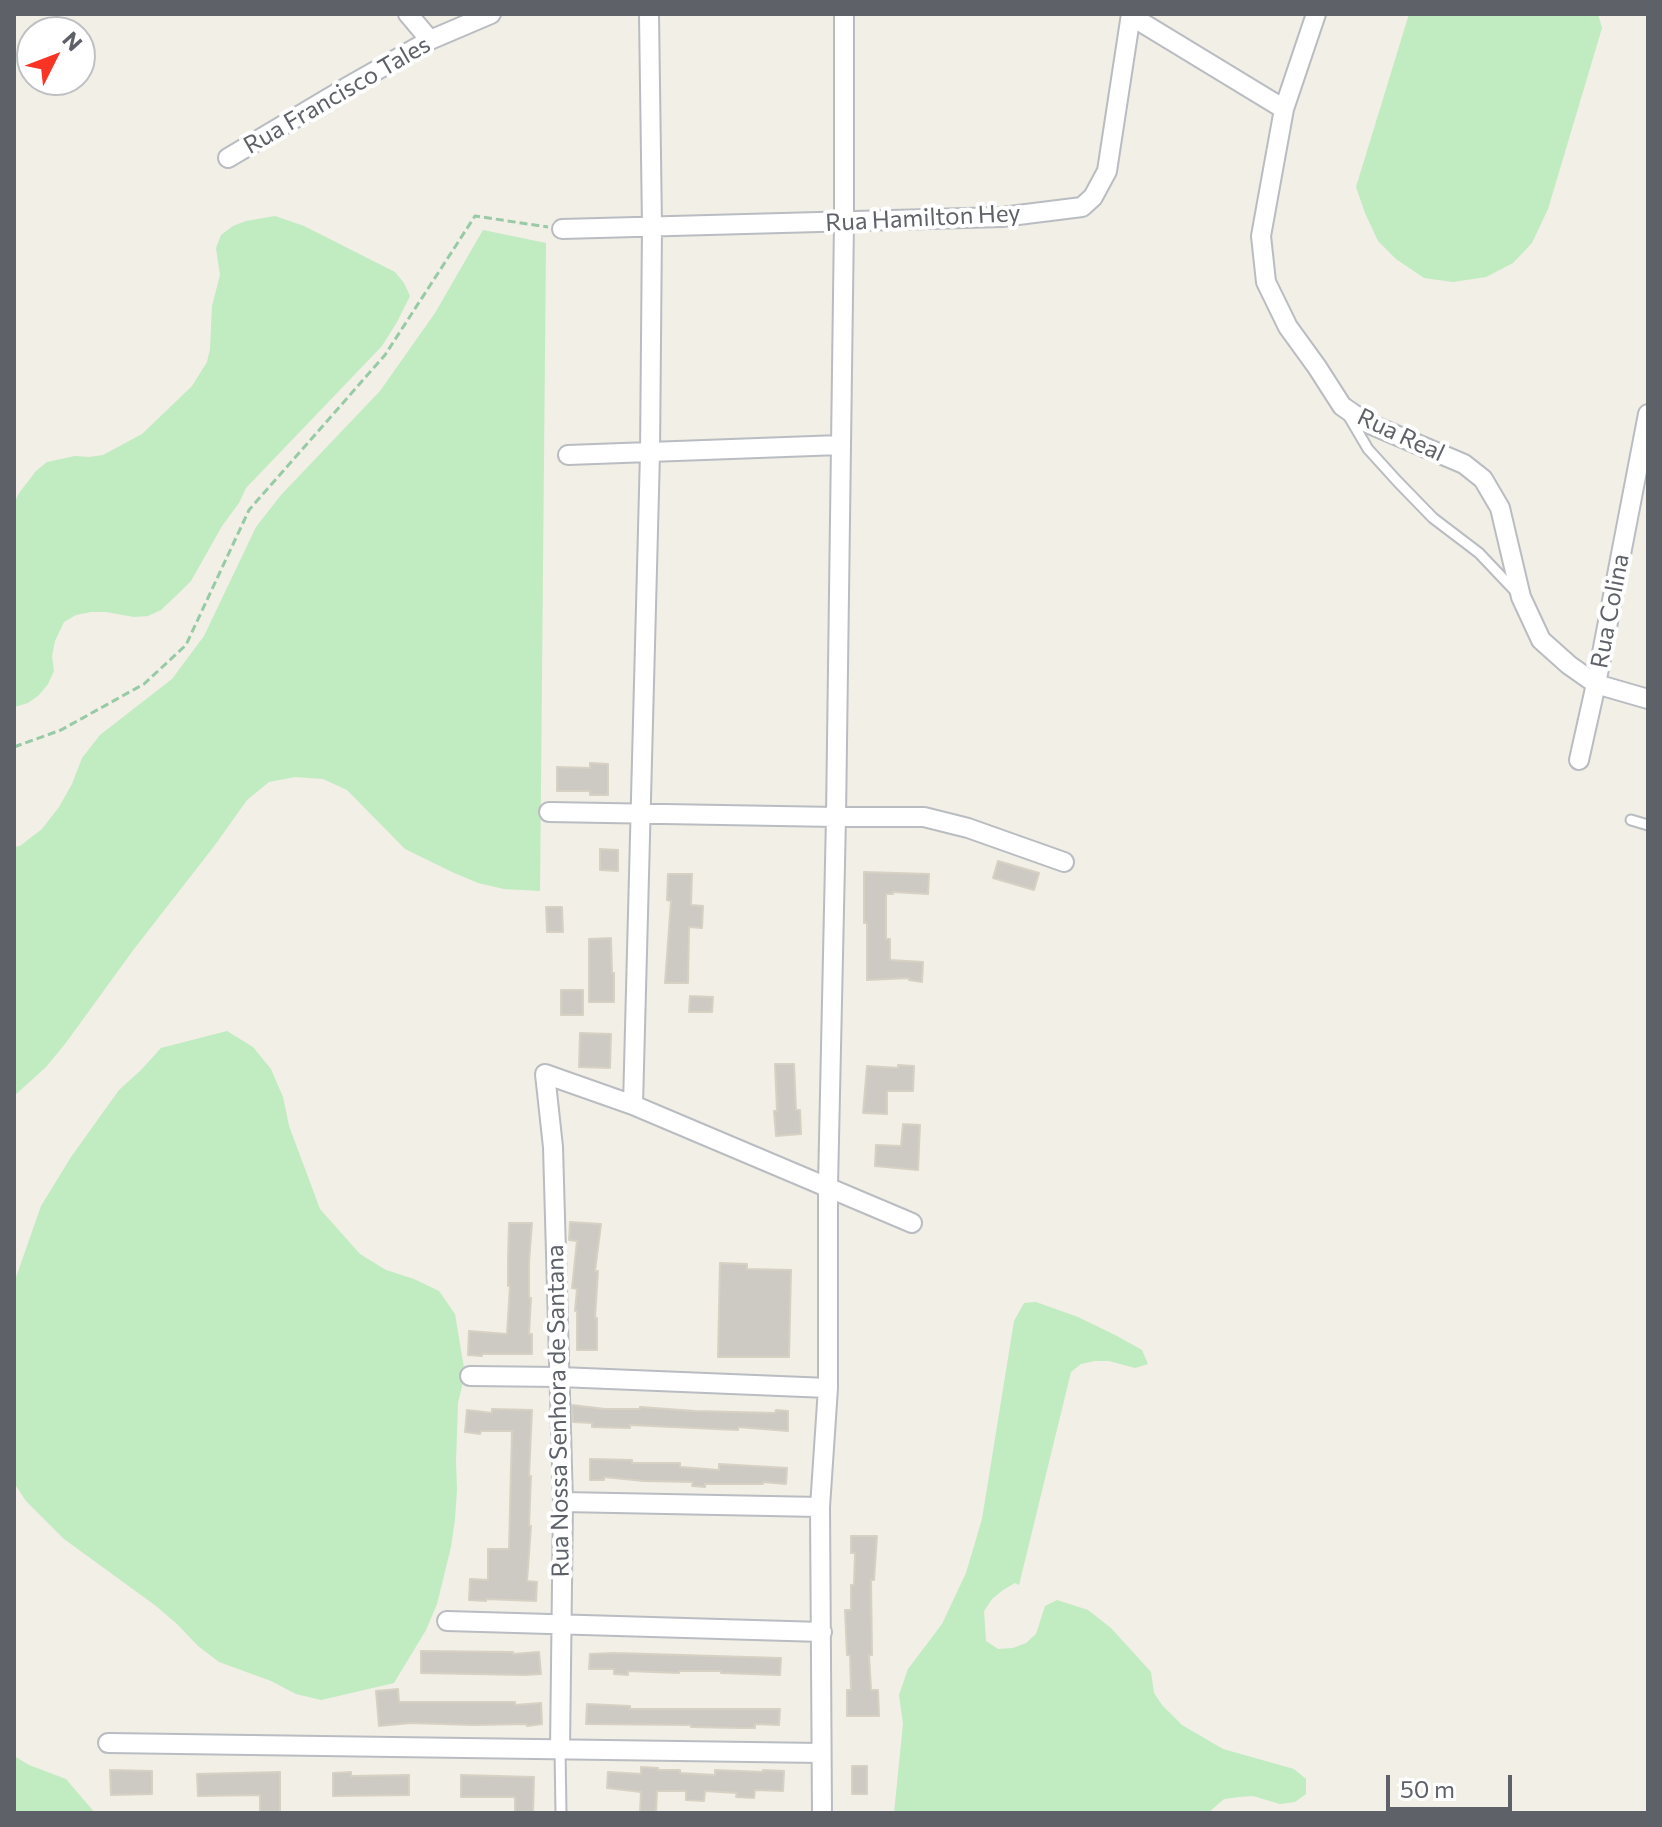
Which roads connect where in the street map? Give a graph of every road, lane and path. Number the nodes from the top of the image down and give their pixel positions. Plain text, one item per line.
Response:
1 (408, 14) edge
2 (491, 14) edge
3 (649, 14) edge
4 (844, 14) edge
5 (1316, 14) edge
6 (1131, 15) edge
7 (430, 40) junction
8 (1284, 109) junction
9 (228, 158) dead end
10 (844, 222) junction
11 (652, 227) junction
12 (562, 229) joint
13 (1342, 406) junction
14 (1648, 414) edge
15 (840, 445) junction
16 (650, 453) junction
17 (568, 455) dead end
18 (1521, 597) junction
19 (1596, 684) junction
20 (1648, 699) edge
21 (14, 747) edge
22 (1579, 760) dead end
23 (549, 812) dead end
24 (640, 813) junction
25 (836, 817) junction
26 (1631, 820) dead end
27 (1648, 825) edge
28 (1064, 862) dead end
29 (633, 1105) junction
30 (828, 1186) junction
31 (912, 1223) dead end
32 (470, 1376) dead end
33 (560, 1377) junction
34 (828, 1388) junction
35 (563, 1502) junction
36 (820, 1507) junction
37 (447, 1621) dead end
38 (560, 1624) junction
39 (822, 1632) junction
40 (108, 1743) dead end
41 (560, 1749) junction
42 (821, 1753) junction
43 (561, 1813) edge
44 (822, 1813) edge

1 - 7 street
2 - 7 street, Rua Francisco Tales
3 - 11 street
4 - 10 street
5 - 8 street, Rua Real
6 - 8 street
6 - 10 street, Rua Hamilton Hey
7 - 9 street, Rua Francisco Tales
8 - 13 street, Rua Real
10 - 11 street, Rua Hamilton Hey
10 - 15 street
11 - 12 street, Rua Hamilton Hey
11 - 16 street
12 - 21 path
13 - 18 lane
13 - 18 street, Rua Real
14 - 19 street, Rua Colina
15 - 16 street
15 - 25 street
16 - 17 street
16 - 24 street
18 - 19 street, Rua Real
19 - 20 street, Rua Real
19 - 22 street, Rua Colina
23 - 24 street
24 - 25 street
24 - 29 street
25 - 28 street
25 - 30 street
26 - 27 lane
29 - 30 street
29 - 33 street, Rua Nossa Senhora de Santana
30 - 31 street
30 - 34 street
32 - 33 street
33 - 34 street
33 - 35 street, Rua Nossa Senhora de Santana
34 - 36 street
35 - 36 street
35 - 38 street, Rua Nossa Senhora de Santana
36 - 39 street
37 - 38 street
38 - 39 street
38 - 41 street, Rua Nossa Senhora de Santana
39 - 42 street
40 - 41 street
41 - 42 street
41 - 43 lane
42 - 44 street

